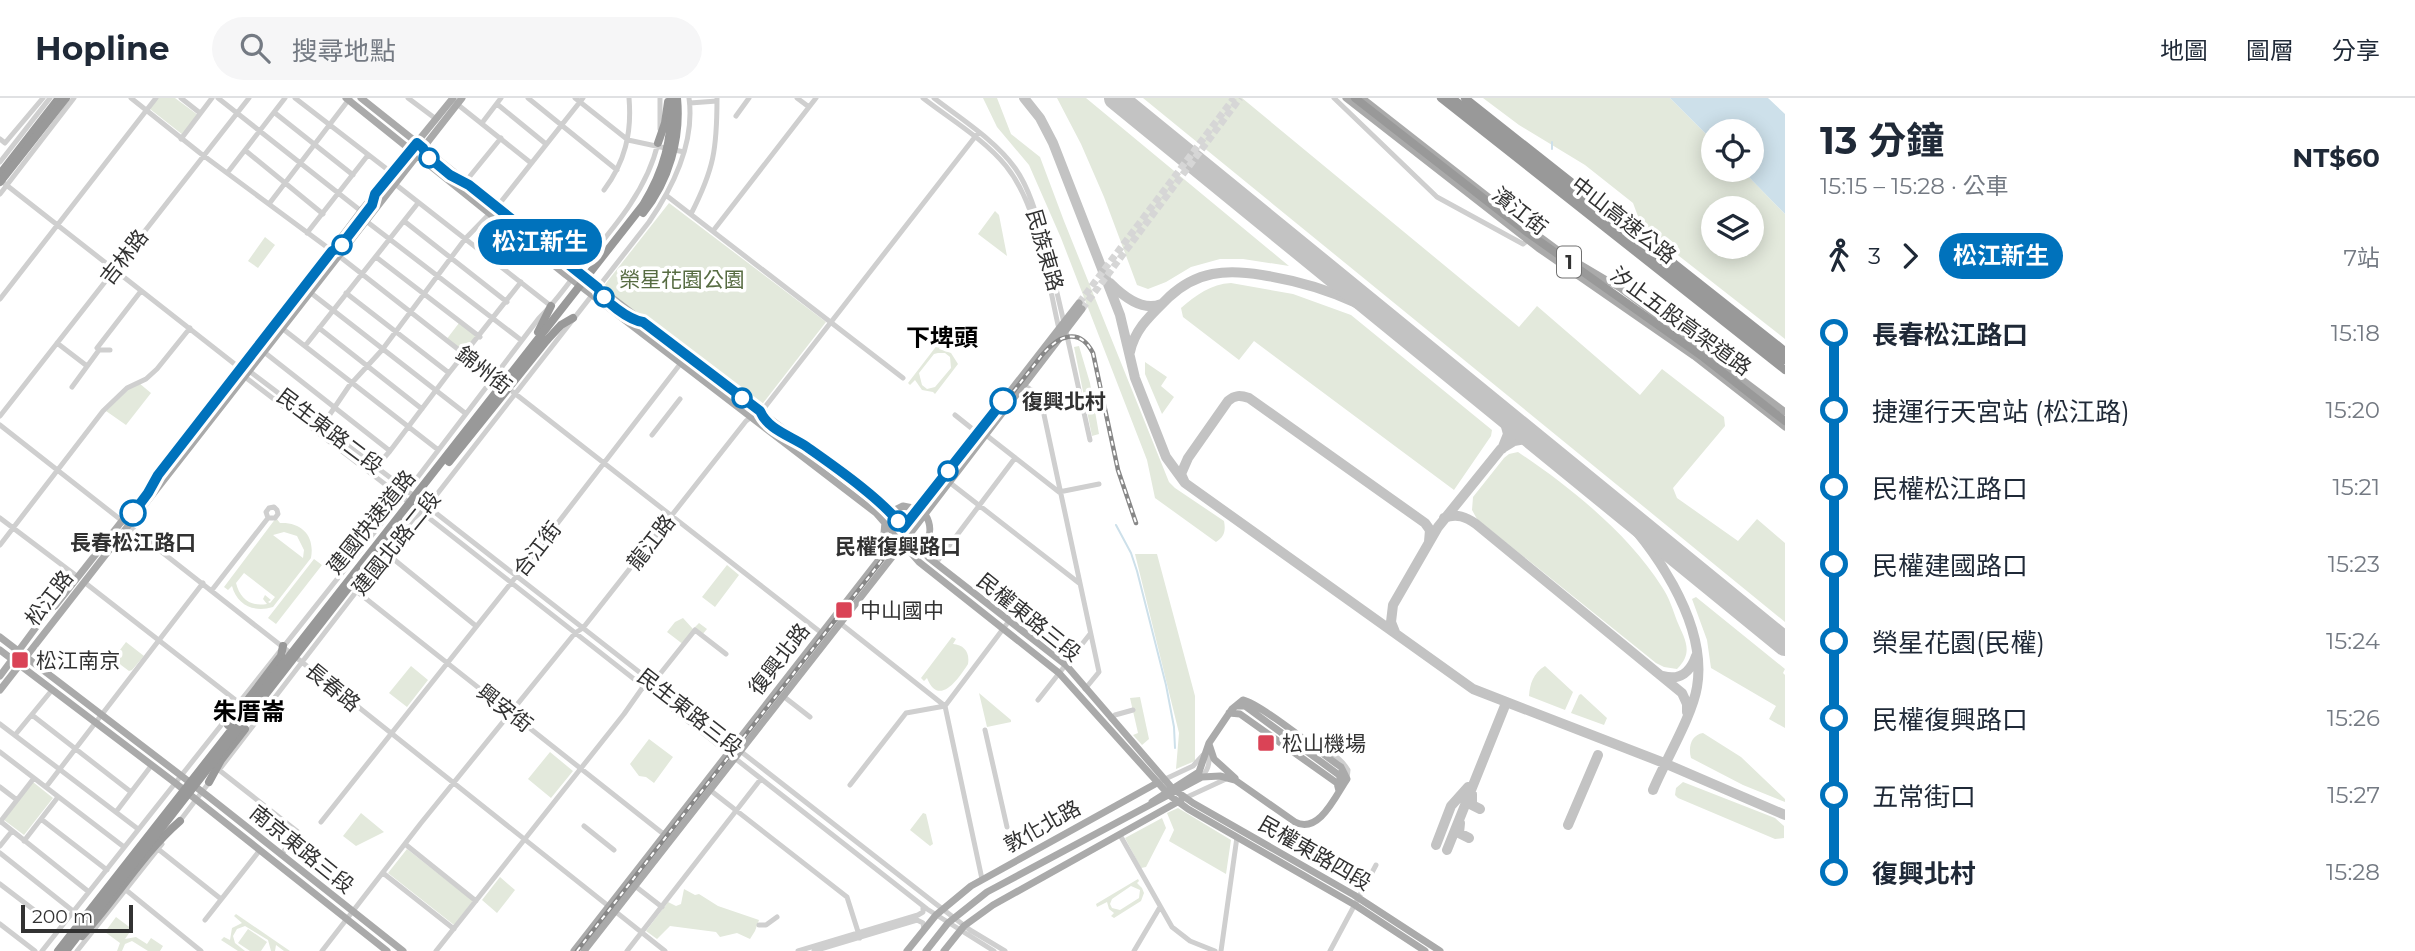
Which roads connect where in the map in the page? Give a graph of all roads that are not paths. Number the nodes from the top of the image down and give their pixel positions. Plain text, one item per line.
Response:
1 (43, 98) edge
2 (50, 98) edge
3 (59, 98) edge
4 (66, 98) edge
5 (74, 98) edge
6 (156, 98) edge
7 (181, 98) edge
8 (212, 98) edge
9 (218, 98) edge
10 (249, 98) edge
11 (285, 98) edge
12 (295, 98) edge
13 (361, 98) edge
14 (528, 98) edge
15 (629, 98) edge
16 (660, 98) edge
17 (670, 98) edge
18 (677, 98) edge
19 (749, 98) edge
20 (797, 98) edge
21 (816, 98) edge
22 (923, 98) edge
23 (934, 98) edge
24 (1337, 98) edge
25 (1346, 98) edge
26 (1355, 98) edge
27 (1364, 98) edge
28 (1441, 98) edge
29 (1452, 98) edge
30 (1465, 98) edge
31 (349, 99) edge
32 (413, 99) edge
33 (580, 99) edge
34 (457, 100) edge
35 (690, 100) edge
36 (717, 100) edge
37 (134, 101) edge
38 (499, 101) edge
39 (809, 107) junction
40 (146, 111) junction
41 (200, 113) junction
42 (237, 113) junction
43 (275, 113) junction
44 (736, 116) dead end
45 (436, 119) junction
46 (482, 123) junction
47 (331, 125) junction
48 (562, 125) junction
49 (261, 132) junction
50 (976, 136) junction
51 (15, 137) junction
52 (181, 138) junction
53 (501, 138) junction
54 (628, 140) junction
55 (3, 141) edge
56 (546, 144) junction
57 (657, 144) junction
58 (1405, 144) junction
59 (316, 145) junction
60 (420, 145) junction
61 (246, 151) junction
62 (414, 152) junction
63 (684, 152) junction
64 (1432, 152) junction
65 (205, 154) junction
66 (368, 155) junction
67 (0, 162) edge
68 (531, 163) junction
69 (301, 164) junction
70 (617, 170) junction
71 (228, 172) junction
72 (392, 173) junction
73 (0, 174) edge
74 (353, 175) junction
75 (466, 181) junction
76 (3, 183) edge
77 (286, 183) junction
78 (395, 184) junction
79 (604, 190) dead end
80 (338, 192) junction
81 (0, 194) edge
82 (667, 196) junction
83 (418, 203) junction
84 (269, 204) junction
85 (496, 206) junction
86 (361, 211) junction
87 (489, 213) junction
88 (323, 214) junction
89 (691, 214) junction
90 (366, 221) junction
91 (404, 221) junction
92 (56, 224) junction
93 (713, 231) junction
94 (307, 233) junction
95 (390, 239) junction
96 (465, 239) junction
97 (1528, 240) junction
98 (335, 254) junction
99 (376, 257) junction
100 (450, 258) junction
101 (115, 270) junction
102 (578, 272) junction
103 (361, 273) junction
104 (437, 275) junction
105 (1601, 275) junction
106 (572, 279) junction
107 (521, 282) junction
108 (1593, 287) junction
109 (598, 288) junction
110 (141, 290) junction
111 (311, 293) junction
112 (346, 293) junction
113 (423, 293) junction
114 (592, 294) junction
115 (0, 299) edge
116 (507, 302) junction
117 (551, 306) junction
118 (1081, 306) tunnel mouth
119 (333, 310) junction
120 (411, 313) junction
121 (494, 318) junction
122 (573, 318) junction
123 (832, 322) junction
124 (190, 328) junction
125 (319, 328) junction
126 (283, 329) junction
127 (1064, 329) junction
128 (396, 332) junction
129 (480, 337) junction
130 (521, 340) junction
131 (57, 343) junction
132 (305, 346) junction
133 (97, 348) dead end
134 (110, 350) dead end
135 (382, 350) junction
136 (1785, 351) edge
137 (264, 352) junction
138 (465, 355) junction
139 (1785, 360) edge
140 (681, 363) junction
141 (87, 366) junction
142 (367, 366) junction
143 (241, 369) junction
144 (1785, 370) edge
145 (248, 373) junction
146 (449, 373) junction
147 (493, 377) junction
148 (903, 378) dead end
149 (353, 383) junction
150 (1024, 385) junction
151 (72, 387) dead end
152 (435, 391) junction
153 (515, 394) junction
154 (680, 399) dead end
155 (335, 408) junction
156 (422, 409) junction
157 (760, 411) junction
158 (1785, 412) edge
159 (465, 413) junction
160 (955, 415) dead end
161 (0, 416) edge
162 (752, 417) junction
163 (1785, 421) edge
164 (0, 425) edge
165 (322, 426) junction
166 (1785, 427) edge
167 (409, 428) junction
168 (982, 434) junction
169 (652, 435) dead end
170 (1090, 440) dead end
171 (437, 449) junction
172 (390, 451) junction
173 (1015, 457) junction
174 (604, 463) junction
175 (376, 467) junction
176 (58, 470) junction
177 (949, 482) junction
178 (426, 484) junction
179 (1099, 484) dead end
180 (407, 491) junction
181 (1059, 492) junction
182 (401, 498) junction
183 (416, 498) joint
184 (411, 505) joint
185 (278, 506) dead end
186 (979, 506) junction
187 (427, 507) junction
188 (420, 511) junction
189 (921, 511) junction
190 (891, 512) junction
191 (672, 516) junction
192 (0, 518) edge
193 (126, 522) junction
194 (885, 522) junction
195 (13, 528) junction
196 (903, 528) junction
197 (908, 535) junction
198 (896, 537) junction
199 (0, 545) edge
200 (889, 545) junction
201 (902, 545) junction
202 (921, 550) junction
203 (386, 553) junction
204 (936, 563) junction
205 (516, 576) junction
206 (339, 577) junction
207 (81, 580) junction
208 (510, 582) junction
209 (203, 583) junction
210 (1079, 583) junction
211 (212, 590) junction
212 (357, 591) junction
213 (1009, 621) junction
214 (840, 624) junction
215 (476, 625) junction
216 (583, 628) junction
217 (1003, 628) junction
218 (1089, 631) junction
219 (575, 633) junction
220 (825, 635) junction
221 (0, 637) edge
222 (160, 640) junction
223 (310, 640) junction
224 (283, 646) junction
225 (0, 650) edge
226 (22, 654) junction
227 (726, 654) dead end
228 (16, 662) junction
229 (303, 663) junction
230 (447, 663) junction
231 (1062, 670) junction
232 (0, 676) edge
233 (648, 679) junction
234 (642, 687) junction
235 (1086, 689) junction
236 (0, 690) edge
237 (52, 690) junction
238 (783, 696) junction
239 (1038, 700) dead end
240 (238, 702) junction
241 (945, 706) junction
242 (1235, 706) junction
243 (1133, 710) dead end
244 (511, 713) junction
245 (1229, 713) junction
246 (32, 715) junction
247 (810, 717) dead end
248 (99, 719) junction
249 (1111, 719) junction
250 (0, 724) edge
251 (985, 730) dead end
252 (391, 733) junction
253 (15, 735) junction
254 (1208, 746) junction
255 (737, 748) junction
256 (75, 749) junction
257 (0, 752) edge
258 (730, 756) junction
259 (151, 766) junction
260 (60, 769) junction
261 (581, 769) junction
262 (219, 770) junction
263 (1202, 777) junction
264 (34, 778) junction
265 (1229, 778) junction
266 (177, 779) junction
267 (760, 780) junction
268 (1161, 781) junction
269 (209, 782) junction
270 (454, 783) junction
271 (1243, 784) junction
272 (850, 785) dead end
273 (1343, 785) junction
274 (0, 787) edge
275 (46, 787) junction
276 (710, 790) junction
277 (131, 792) junction
278 (1171, 792) junction
279 (198, 796) junction
280 (58, 797) junction
281 (17, 800) junction
282 (1182, 800) junction
283 (736, 810) junction
284 (116, 812) junction
285 (41, 819) junction
286 (0, 821) edge
287 (180, 821) junction
288 (321, 822) dead end
289 (584, 826) dead end
290 (1007, 827) dead end
291 (138, 829) junction
292 (12, 831) junction
293 (149, 833) junction
294 (1120, 835) junction
295 (668, 836) junction
296 (1237, 837) junction
297 (525, 840) junction
298 (24, 841) junction
299 (405, 844) junction
300 (0, 846) edge
301 (124, 847) junction
302 (158, 849) junction
303 (260, 850) junction
304 (614, 850) dead end
305 (0, 853) edge
306 (281, 855) junction
307 (1376, 864) dead end
308 (107, 870) junction
309 (383, 873) junction
310 (982, 879) junction
311 (0, 884) edge
312 (635, 886) junction
313 (126, 890) junction
314 (89, 892) junction
315 (222, 899) junction
316 (476, 901) junction
317 (1357, 901) junction
318 (920, 904) junction
319 (662, 906) junction
320 (1160, 907) junction
321 (612, 908) junction
322 (943, 909) junction
323 (74, 911) junction
324 (353, 912) junction
325 (38, 913) dead end
326 (922, 913) junction
327 (933, 913) junction
328 (777, 917) dead end
329 (205, 919) dead end
330 (347, 920) junction
331 (951, 920) junction
332 (0, 924) edge
333 (759, 925) dead end
334 (962, 928) junction
335 (454, 929) junction
336 (924, 929) junction
337 (642, 932) junction
338 (859, 935) junction
339 (35, 951) edge
340 (42, 951) edge
341 (58, 951) edge
342 (67, 951) edge
343 (77, 951) edge
344 (201, 951) edge
345 (322, 951) edge
346 (387, 951) edge
347 (403, 951) edge
348 (436, 951) edge
349 (574, 951) edge
350 (584, 951) edge
351 (627, 951) edge
352 (665, 951) edge
353 (797, 951) edge
354 (814, 951) edge
355 (908, 951) edge
356 (926, 951) edge
357 (944, 951) edge
358 (994, 951) edge
359 (1005, 951) edge
360 (1134, 951) edge
361 (1214, 951) edge
362 (1221, 951) edge
363 (1330, 951) edge
364 (1425, 951) edge
365 (1440, 951) edge

1 - 51 street
2 - 51 street
3 - 73 highway, bridge
4 - 76 highway, bridge
5 - 76 street
6 - 40 street
7 - 41 street
8 - 41 street
9 - 42 street
10 - 42 street, 吉林路
11 - 43 street
12 - 47 street
13 - 60 main road, 民權東路三段
14 - 48 street
15 - 54 street
16 - 57 street, 建國北路二段
17 - 57 highway
17 - 178 highway, 建國快速道路, bridge
18 - 178 highway, 建國快速道路, bridge
19 - 44 street
20 - 39 street
21 - 39 street
22 - 50 street, 民族東路
23 - 50 street, 民族東路
24 - 58 main road, 濱江街
24 - 97 street
25 - 58 main road, 濱江街
26 - 163 highway, 汐止五股高架道路 / 1, bridge
27 - 64 main road, 濱江街
27 - 64 main road, 濱江街, bridge
28 - 144 highway, 中山高速公路 / 1, bridge
29 - 139 highway, 中山高速公路, bridge
30 - 136 highway, 汐止五股高架道路, bridge
31 - 47 street
31 - 62 main road, 民權東路三段
32 - 45 street
33 - 48 street
33 - 54 street
34 - 45 main road, 松江路
34 - 46 street
34 - 60 main road, 松江路
35 - 36 street
35 - 63 street, 建國北路二段
36 - 89 street
37 - 40 street, 錦州街
38 - 46 street
38 - 56 street
39 - 93 street
40 - 52 street, 錦州街
40 - 92 street
41 - 52 street
42 - 49 street
42 - 65 street, 吉林路
43 - 49 street
43 - 59 street
45 - 60 main road, 松江路
46 - 53 street
47 - 59 street
47 - 66 street
48 - 56 street
48 - 70 street
49 - 61 street
49 - 69 street
50 - 123 street, 龍江路
50 - 127 street, 民族東路
51 - 55 street
51 - 67 street
52 - 65 street, 錦州街
53 - 68 street
53 - 75 street
54 - 57 street
54 - 70 street
56 - 68 street
57 - 63 street
57 - 102 street, 建國北路二段
58 - 97 main road, 濱江街
59 - 69 street
59 - 74 street
60 - 62 main road, 松江路
60 - 75 main road, 民權東路三段
61 - 71 street
61 - 77 street
62 - 72 main road, 松江路
62 - 78 main road, 松江路
62 - 87 main road, 民權東路三段
63 - 82 street, 建國北路二段
64 - 105 main road, 濱江街
65 - 71 street, 錦州街
65 - 101 street, 吉林路
66 - 72 street
66 - 74 street
68 - 85 street
69 - 77 street
69 - 80 street
70 - 79 street
71 - 84 street, 錦州街
72 - 86 main road, 松江路
74 - 80 street
75 - 85 main road, 民權東路三段
76 - 81 street
76 - 92 street, 民生東路二段
77 - 84 street
77 - 88 street
78 - 83 street
78 - 90 main road, 松江路
80 - 86 street
80 - 88 street
82 - 89 street
82 - 109 street, 建國北路二段
83 - 91 street
83 - 96 street
84 - 94 street, 錦州街
85 - 87 street
85 - 102 main road, 民權東路三段
86 - 98 main road, 松江路
87 - 96 street
87 - 106 main road, 民權東路三段
88 - 94 street
89 - 93 street
90 - 95 street
90 - 98 main road, 松江路
91 - 95 street
91 - 100 street
92 - 101 street, 民生東路二段
92 - 115 street
93 - 123 street
94 - 98 street, 錦州街
95 - 99 street
95 - 104 street
96 - 100 street
96 - 107 street
97 - 108 main road, 濱江街
98 - 103 street, 錦州街
98 - 111 main road, 松江路
98 - 143 main road, 松江路
99 - 103 street
99 - 113 street
100 - 104 street
100 - 116 street
101 - 110 street, 民生東路二段
101 - 131 street, 吉林路
102 - 106 street, 建國北路二段
102 - 109 main road, 民權東路三段
103 - 112 street
103 - 120 street, 錦州街
104 - 113 street
104 - 121 street
105 - 108 main road
105 - 158 main road, 濱江街
106 - 114 main road, 民權東路三段
106 - 117 street, 建國北路二段
107 - 116 street
107 - 117 street
108 - 166 main road, 濱江街
109 - 114 street, 建國北路二段
109 - 157 main road, 民權東路三段
110 - 124 street, 民生東路二段
110 - 133 street
111 - 119 street
111 - 126 main road, 松江路
112 - 119 street
112 - 128 street
113 - 120 street
113 - 129 street
114 - 122 street, 建國北路二段
114 - 140 main road, 民權東路三段
116 - 121 street
117 - 130 street, 建國北路二段
117 - 178 highway, bridge
118 - 127 main road
119 - 125 street
119 - 135 street
120 - 128 street
120 - 138 street, 錦州街
121 - 129 street
121 - 130 street
122 - 153 street, 建國北路二段
122 - 178 highway, bridge
123 - 148 street
123 - 157 street, 龍江路
124 - 143 street, 民生東路二段
124 - 176 street
125 - 132 street
125 - 142 street
126 - 132 street
126 - 137 main road, 松江路
127 - 150 main road, 復興北路
127 - 168 main road, 復興北路
127 - 170 street, 民族東路
128 - 135 street
128 - 146 street
129 - 138 street
130 - 147 street, 建國北路二段
131 - 141 street
131 - 161 street, 吉林路
132 - 149 street
134 - 141 street
135 - 142 street
135 - 152 street
137 - 145 main road, 松江路
137 - 155 street
138 - 146 street
138 - 147 street, 錦州街
140 - 162 main road, 民權東路三段
140 - 174 street, 合江街
141 - 151 street
142 - 149 street
142 - 156 street
143 - 145 street, 民生東路二段
143 - 193 main road, 松江路
145 - 165 street, 民生東路二段
145 - 182 street, 民生東路二段
145 - 193 main road, 松江路
146 - 152 street
147 - 153 street, 錦州街
147 - 159 street, 建國北路二段
149 - 155 street
149 - 167 street
150 - 168 main road, 復興北路
150 - 181 street
152 - 156 street
152 - 159 street
153 - 174 street, 錦州街
153 - 187 street, 建國北路二段
154 - 169 street
155 - 165 street
155 - 172 street
156 - 167 street
157 - 162 street, 龍江路
157 - 190 main road, 民權東路三段
159 - 171 street, 建國北路二段
160 - 168 street
162 - 191 street, 龍江路
162 - 194 main road, 民權東路三段
164 - 176 street, 長春路
165 - 175 street, 民生東路二段
167 - 171 street
167 - 172 street
168 - 173 street
168 - 177 main road, 復興北路
168 - 189 main road, 復興北路
171 - 180 street, 建國北路二段
172 - 175 street
173 - 181 street
173 - 186 street
174 - 191 street, 錦州街
174 - 205 street, 合江街
175 - 180 street, 民生東路二段
176 - 193 street, 長春路
176 - 195 street
177 - 186 street
177 - 189 main road, 復興北路
178 - 223 highway, 建國快速道路, bridge
178 - 293 highway, 建國快速道路, bridge
179 - 181 street
180 - 182 street, 建國北路二段
180 - 183 street, 民生東路二段
181 - 210 street
182 - 184 street, 民生東路二段
182 - 206 street, 建國北路二段
183 - 187 street, 民生東路三段
184 - 188 street, 民生東路三段
185 - 211 street
186 - 204 street
186 - 210 street
187 - 188 street, 建國北路二段
187 - 205 street, 民生東路三段
188 - 203 street, 建國北路二段
188 - 208 street, 民生東路三段
189 - 190 main road
189 - 196 main road, 復興北路
189 - 197 main road, 復興北路
189 - 202 main road
190 - 196 main road, 民權東路三段
191 - 216 street, 龍江路
191 - 220 street, 錦州街
192 - 195 street
193 - 207 main road, 松江路
193 - 209 street, 長春路
194 - 198 main road, 民權東路三段
194 - 200 main road
195 - 199 street
195 - 207 street
196 - 197 main road, 民權東路三段
196 - 198 main road, 復興北路
197 - 201 main road, 復興北路
197 - 202 main road, 民權東路三段
198 - 200 main road, 復興北路
198 - 201 main road, 民權東路三段
200 - 220 main road, 復興北路
201 - 214 main road, 復興北路
201 - 217 main road, 民權東路三段
202 - 204 main road, 民權東路三段
203 - 212 street, 建國北路二段
203 - 215 street
204 - 213 main road, 民權東路三段
205 - 208 street, 合江街
205 - 216 street, 民生東路三段
206 - 212 street, 興安街
206 - 224 street, 建國北路二段
207 - 222 street
207 - 226 main road, 松江路
208 - 215 street, 合江街
208 - 219 street, 民生東路三段
209 - 211 street, 長春路
209 - 222 street
210 - 218 street
211 - 224 street, 長春路
212 - 229 street, 建國北路二段
212 - 230 street, 興安街
213 - 217 street
213 - 231 main road, 民權東路三段
214 - 220 main road, 復興北路
214 - 241 street
215 - 230 street, 合江街
216 - 219 street, 龍江路
216 - 233 street, 民生東路三段
217 - 231 main road, 民權東路三段
217 - 241 street
218 - 231 street
218 - 235 street
219 - 234 street, 民生東路三段
219 - 244 street, 龍江路
220 - 238 main road, 復興北路
220 - 255 main road, 復興北路
221 - 226 main road
222 - 240 street
222 - 248 street
223 - 269 highway, bridge
223 - 342 highway, 建國快速道路, bridge
224 - 229 street, 長春路
224 - 240 street, 建國北路二段
224 - 293 highway, bridge
225 - 228 main road
226 - 228 main road, 松江路
226 - 248 main road
227 - 233 street
228 - 232 main road, 松江路
228 - 236 main road, 松江路
228 - 237 main road
229 - 252 street, 長春路
229 - 262 street, 建國北路二段
230 - 244 street, 興安街
230 - 252 street, 合江街
231 - 235 main road, 民權東路三段
231 - 239 street
231 - 268 main road, 民權東路三段
233 - 234 street
233 - 255 street, 民生東路三段
234 - 258 street, 民生東路三段
234 - 261 street
235 - 249 main road, 民權東路三段
237 - 246 street
237 - 248 main road
238 - 247 street
238 - 255 main road, 復興北路
240 - 266 street, 建國北路二段
241 - 272 street
241 - 310 street
242 - 245 main road, 敦化北路
242 - 273 main road
242 - 273 main road
243 - 249 street
244 - 261 street, 興安街
244 - 270 street, 龍江路
245 - 254 main road, 敦化北路
245 - 273 main road
246 - 253 street
246 - 256 street
248 - 256 street
248 - 259 main road
248 - 266 main road
249 - 268 main road, 民權東路三段
250 - 253 street
251 - 290 street
252 - 270 street, 長春路
252 - 288 street, 合江街
253 - 260 street
254 - 263 street, 敦化北路
254 - 268 street, 敦化北路
254 - 271 main road
254 - 278 main road, 敦化北路
255 - 258 main road, 復興北路
255 - 322 street, 民生東路三段
256 - 260 street
256 - 277 street
257 - 264 street
258 - 267 street, 民生東路三段
258 - 276 main road, 復興北路
258 - 295 main road, 復興北路
259 - 266 main road
259 - 277 street
260 - 275 street
260 - 284 street
261 - 295 street, 興安街
261 - 297 street
262 - 269 street, 建國北路二段
262 - 306 street
263 - 265 main road
263 - 278 main road, 敦化北路
264 - 275 street
264 - 281 street
265 - 271 main road
265 - 282 street
266 - 279 main road, 南京東路三段
266 - 291 street, 建國北路二段
267 - 283 street
267 - 318 street, 民生東路三段
268 - 278 main road, 民權東路三段
268 - 310 main road, 敦化北路
269 - 279 street, 建國北路二段
270 - 297 street, 長春路
270 - 299 street, 龍江路
271 - 273 main road
274 - 281 street
275 - 280 street
276 - 283 street
276 - 295 main road, 復興北路
277 - 284 street
278 - 282 main road, 民權東路四段
278 - 331 main road, 敦化北路
279 - 287 street, 建國北路二段
279 - 303 main road, 南京東路三段
279 - 306 main road, 南京東路三段
280 - 285 street
280 - 301 street
281 - 286 street
282 - 294 main road
282 - 296 main road, 民權東路四段
282 - 317 main road, 民權東路四段
283 - 319 street
283 - 338 street
284 - 291 street
285 - 298 street
285 - 308 street
286 - 292 street
287 - 302 street, 建國北路二段
287 - 342 highway, bridge
289 - 304 street
291 - 301 street, 建國北路二段
292 - 298 street
292 - 300 street
293 - 341 highway, 建國快速道路, bridge
294 - 320 street
294 - 334 main road
295 - 312 main road, 復興北路
295 - 321 main road, 復興北路
296 - 317 main road, 民權東路四段
296 - 362 street
297 - 316 street
297 - 321 street, 長春路
298 - 314 street
299 - 309 street, 龍江路
299 - 316 street
301 - 308 street, 建國北路二段
302 - 313 street, 建國北路二段
302 - 315 street
303 - 315 street
303 - 330 main road, 南京東路三段
305 - 323 street
306 - 324 main road, 南京東路三段
307 - 317 street
308 - 314 street, 建國北路二段
309 - 324 street, 龍江路
309 - 335 street
310 - 322 main road, 敦化北路
311 - 325 street
312 - 319 street
312 - 321 main road, 復興北路
313 - 343 street, 建國北路二段
313 - 344 street
314 - 323 street, 建國北路二段
315 - 329 street
316 - 335 street
317 - 363 street
317 - 364 main road, 民權東路四段
317 - 365 main road, 民權東路四段
318 - 326 street
318 - 327 street, 民生東路三段
319 - 337 street
320 - 360 street
320 - 361 street
321 - 337 street, 長春路
321 - 349 main road, 復興北路
321 - 350 main road, 復興北路
322 - 327 main road, 敦化北路
322 - 331 street, 民生東路三段
323 - 340 street, 建國北路二段
324 - 330 street, 龍江路
324 - 347 main road, 南京東路三段
326 - 327 street
326 - 338 street
327 - 331 street, 民生東路三段
327 - 336 main road, 敦化北路
328 - 333 street
330 - 345 street, 龍江路
330 - 346 main road, 南京東路三段
331 - 334 street, 民生東路三段
331 - 356 main road, 敦化北路
332 - 339 street
334 - 357 main road
334 - 358 street
334 - 359 street
335 - 348 street
336 - 338 street
336 - 355 main road, 敦化北路
337 - 351 street
337 - 352 street, 長春路
338 - 353 street
338 - 354 street

